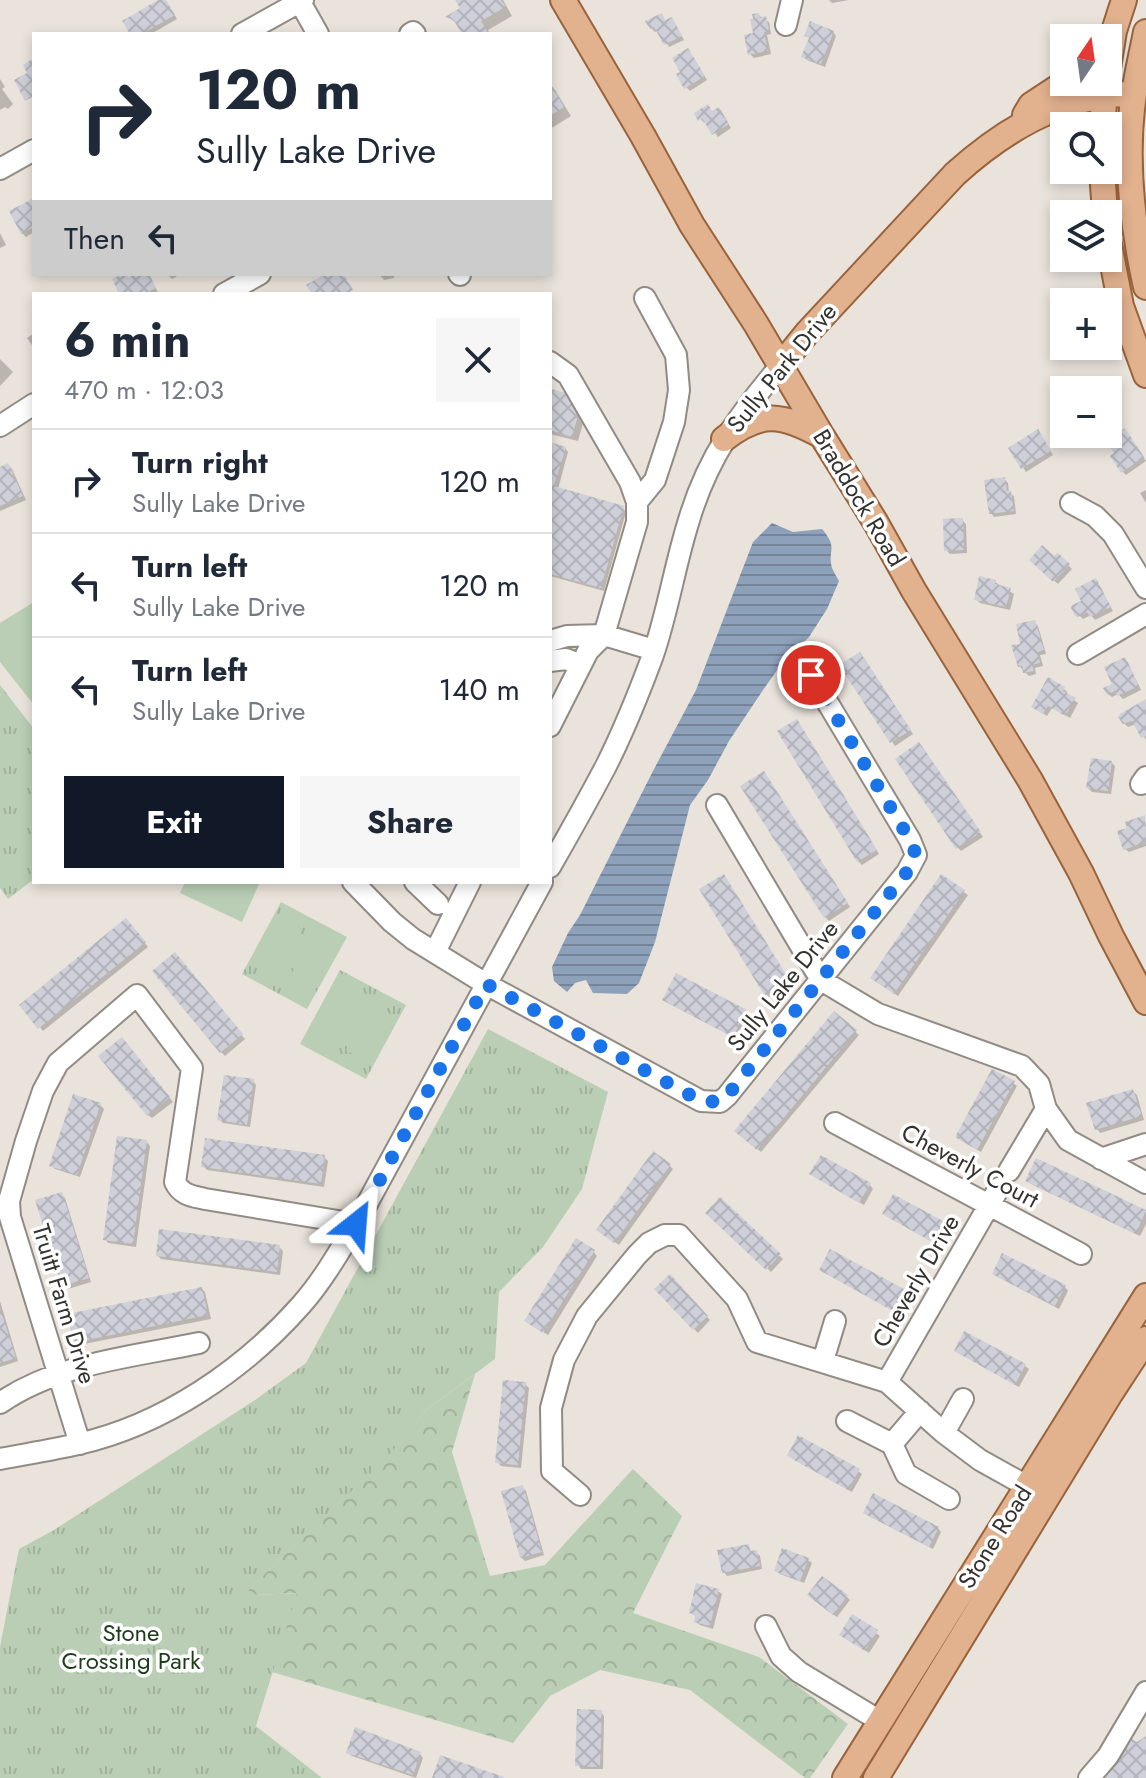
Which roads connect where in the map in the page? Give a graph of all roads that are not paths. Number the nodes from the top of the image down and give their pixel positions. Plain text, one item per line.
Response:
1 (563, 0) edge
2 (792, 0) edge
3 (301, 1) edge
4 (1121, 8) edge
5 (1107, 24) edge
6 (786, 25) dead end
7 (246, 32) edge
8 (317, 32) edge
9 (1146, 32) edge
10 (1122, 92) edge
11 (1050, 93) edge
12 (1134, 94) junction
13 (1088, 96) edge
14 (1018, 127) junction
15 (1050, 127) edge
16 (32, 151) edge
17 (0, 169) edge
18 (1114, 272) edge
19 (256, 276) edge
20 (1146, 287) edge
21 (228, 292) edge
22 (645, 298) dead end
23 (552, 363) edge
24 (781, 365) junction
25 (1146, 375) edge
26 (32, 405) edge
27 (0, 426) edge
28 (822, 436) junction
29 (724, 439) junction
30 (637, 502) junction
31 (1071, 503) dead end
32 (1146, 588) edge
33 (1146, 614) edge
34 (604, 635) junction
35 (552, 640) edge
36 (654, 650) junction
37 (1078, 654) dead end
38 (552, 661) edge
39 (581, 665) junction
40 (811, 675) dead end
41 (552, 722) edge
42 (717, 805) dead end
43 (552, 863) edge
44 (417, 884) edge
45 (469, 884) edge
46 (541, 884) edge
47 (363, 885) edge
48 (438, 904) dead end
49 (435, 952) junction
50 (821, 980) junction
51 (486, 984) junction
52 (1146, 1002) edge
53 (1046, 1109) junction
54 (835, 1123) dead end
55 (1146, 1144) edge
56 (1101, 1159) junction
57 (1146, 1183) edge
58 (999, 1188) junction
59 (356, 1224) junction
60 (1081, 1254) dead end
61 (1146, 1296) edge
62 (835, 1321) dead end
63 (1146, 1339) edge
64 (199, 1343) dead end
65 (823, 1361) junction
66 (58, 1374) junction
67 (887, 1382) junction
68 (963, 1399) dead end
69 (0, 1403) edge
70 (920, 1411) junction
71 (847, 1421) dead end
72 (944, 1433) junction
73 (80, 1444) junction
74 (892, 1444) junction
75 (0, 1459) edge
76 (1038, 1492) junction
77 (580, 1495) dead end
78 (949, 1499) dead end
79 (766, 1626) dead end
80 (1146, 1692) edge
81 (880, 1721) junction
82 (845, 1778) edge
83 (876, 1778) edge
84 (1089, 1778) edge

1 - 24 main road, Braddock Road
2 - 6 street
3 - 7 street
3 - 8 street
4 - 5 main road
9 - 12 main road
10 - 12 main road, Sully Park Drive
11 - 14 main road
12 - 20 main road
13 - 14 main road, Sully Park Drive
14 - 15 main road
14 - 24 main road, Sully Park Drive
16 - 17 street
18 - 25 main road
19 - 21 street
22 - 30 street
23 - 30 street
24 - 28 main road, Braddock Road
24 - 29 street, Sully Park Drive
26 - 27 street
28 - 29 main road
28 - 52 main road, Braddock Road
29 - 36 street, Sully Park Drive
30 - 34 street
31 - 32 street
33 - 37 street
34 - 35 street
34 - 36 street
34 - 39 street
36 - 43 street, Sully Park Drive
38 - 39 street
39 - 41 street
40 - 50 street, Sully Lake Drive
42 - 50 street
44 - 48 street
45 - 49 street
46 - 51 street
47 - 49 street
49 - 51 street
50 - 51 street, Sully Lake Drive
50 - 53 street
51 - 59 street
53 - 56 street
53 - 58 street, Cheverly Drive
54 - 58 street, Cheverly Court
55 - 56 street
56 - 57 street
58 - 60 street, Cheverly Court
58 - 67 street, Cheverly Drive
59 - 66 street, Truitt Farm Drive
59 - 73 street
61 - 76 main road, Stone Road
62 - 65 street
63 - 76 main road, Stone Road
64 - 66 street
65 - 67 street
65 - 77 street
66 - 69 street
66 - 73 street, Truitt Farm Drive
67 - 70 street
68 - 72 street
70 - 72 street
70 - 74 street
71 - 74 street
72 - 76 street
73 - 75 street
74 - 78 street
76 - 81 main road, Stone Road
76 - 83 main road, Stone Road
79 - 81 street
80 - 84 street
81 - 82 main road, Stone Road

